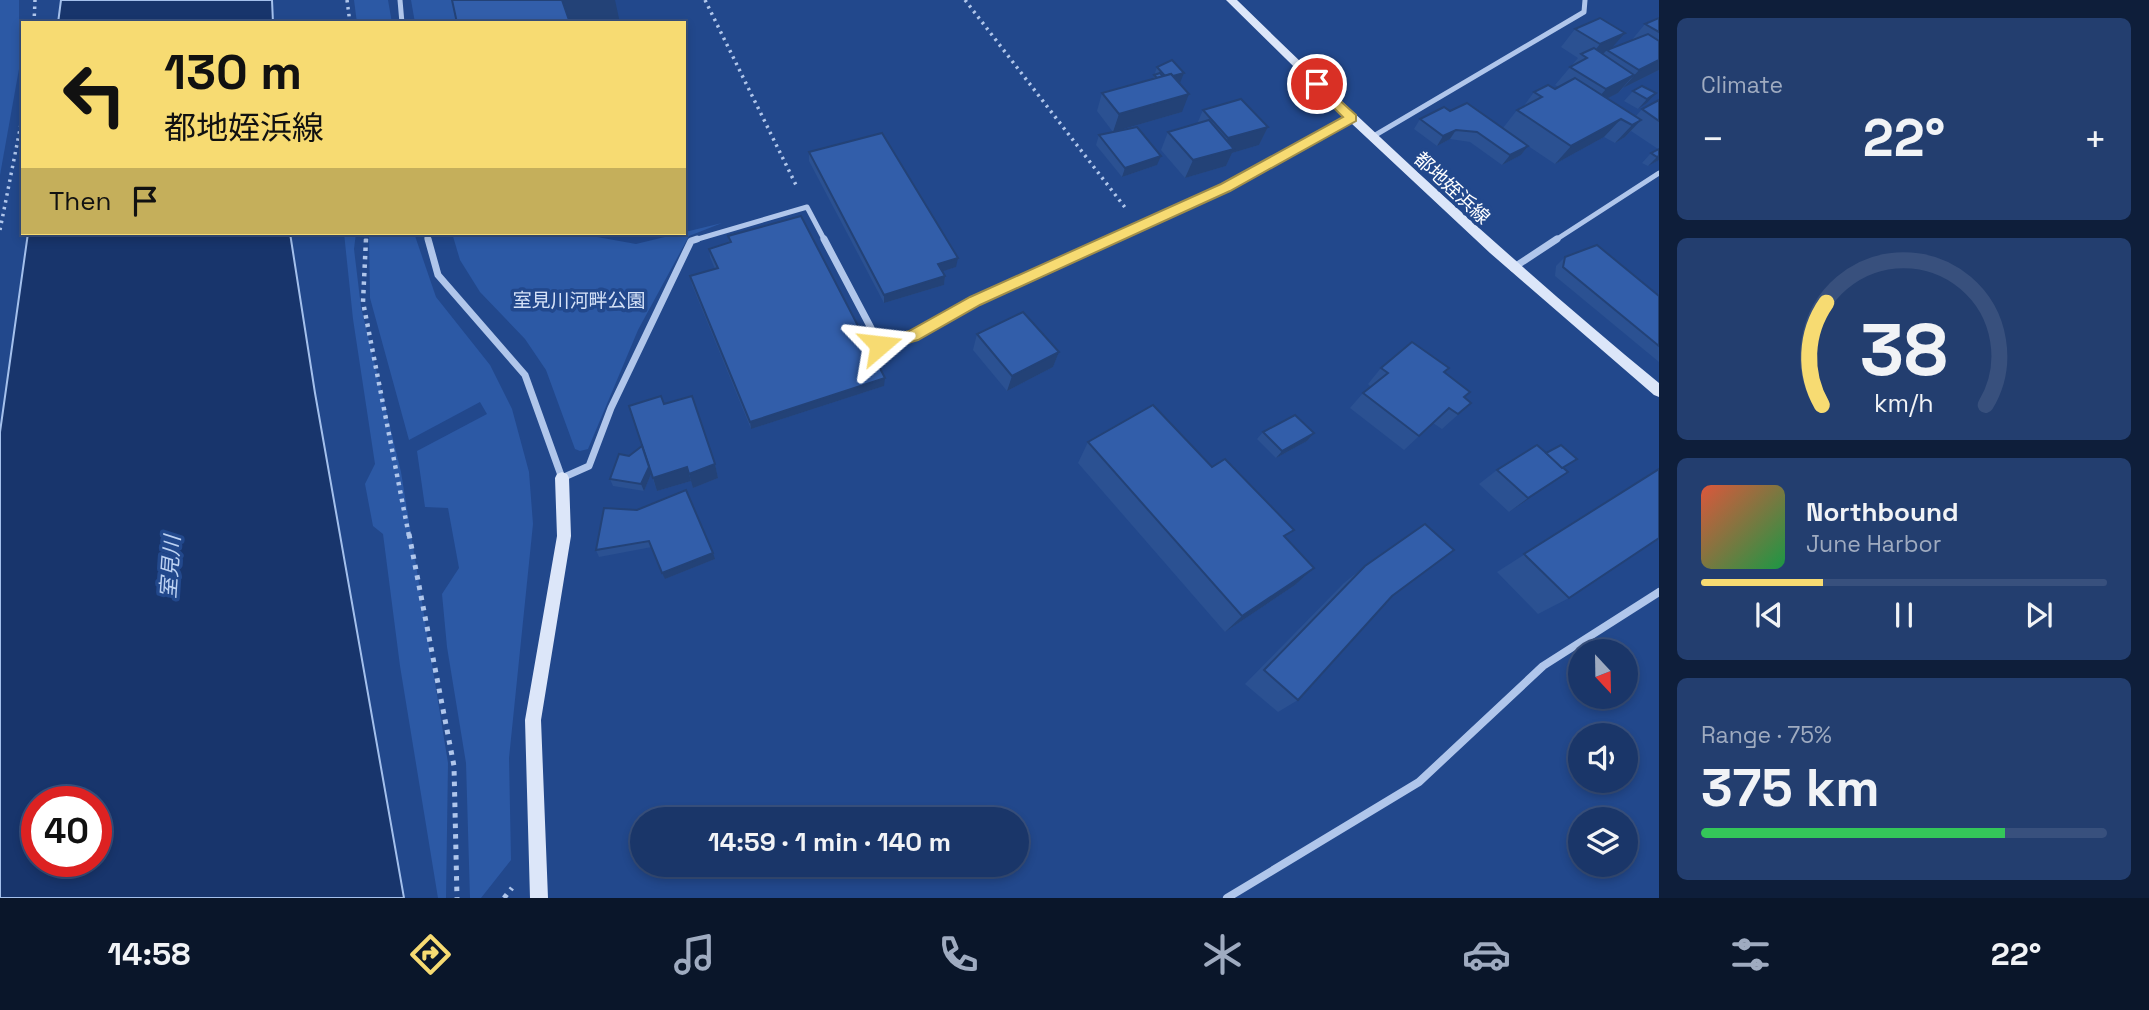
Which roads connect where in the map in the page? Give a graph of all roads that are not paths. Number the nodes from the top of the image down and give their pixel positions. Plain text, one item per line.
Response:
1 (400, 0) edge
2 (1231, 0) edge
3 (1585, 0) edge
4 (402, 21) edge
5 (1351, 118) junction
6 (1372, 137) junction
7 (1659, 173) edge
8 (427, 235) edge
9 (1512, 268) junction
10 (880, 345) joint
11 (1659, 391) edge
12 (562, 478) junction
13 (1659, 592) edge
14 (538, 898) edge
15 (1227, 898) edge

1 - 4 street
2 - 5 street, 都地姪浜線
3 - 6 street
5 - 6 street, 都地姪浜線
5 - 10 street
6 - 9 street, 都地姪浜線
7 - 9 street
8 - 12 street
9 - 11 street, 都地姪浜線
10 - 12 street
12 - 14 street
13 - 15 street

